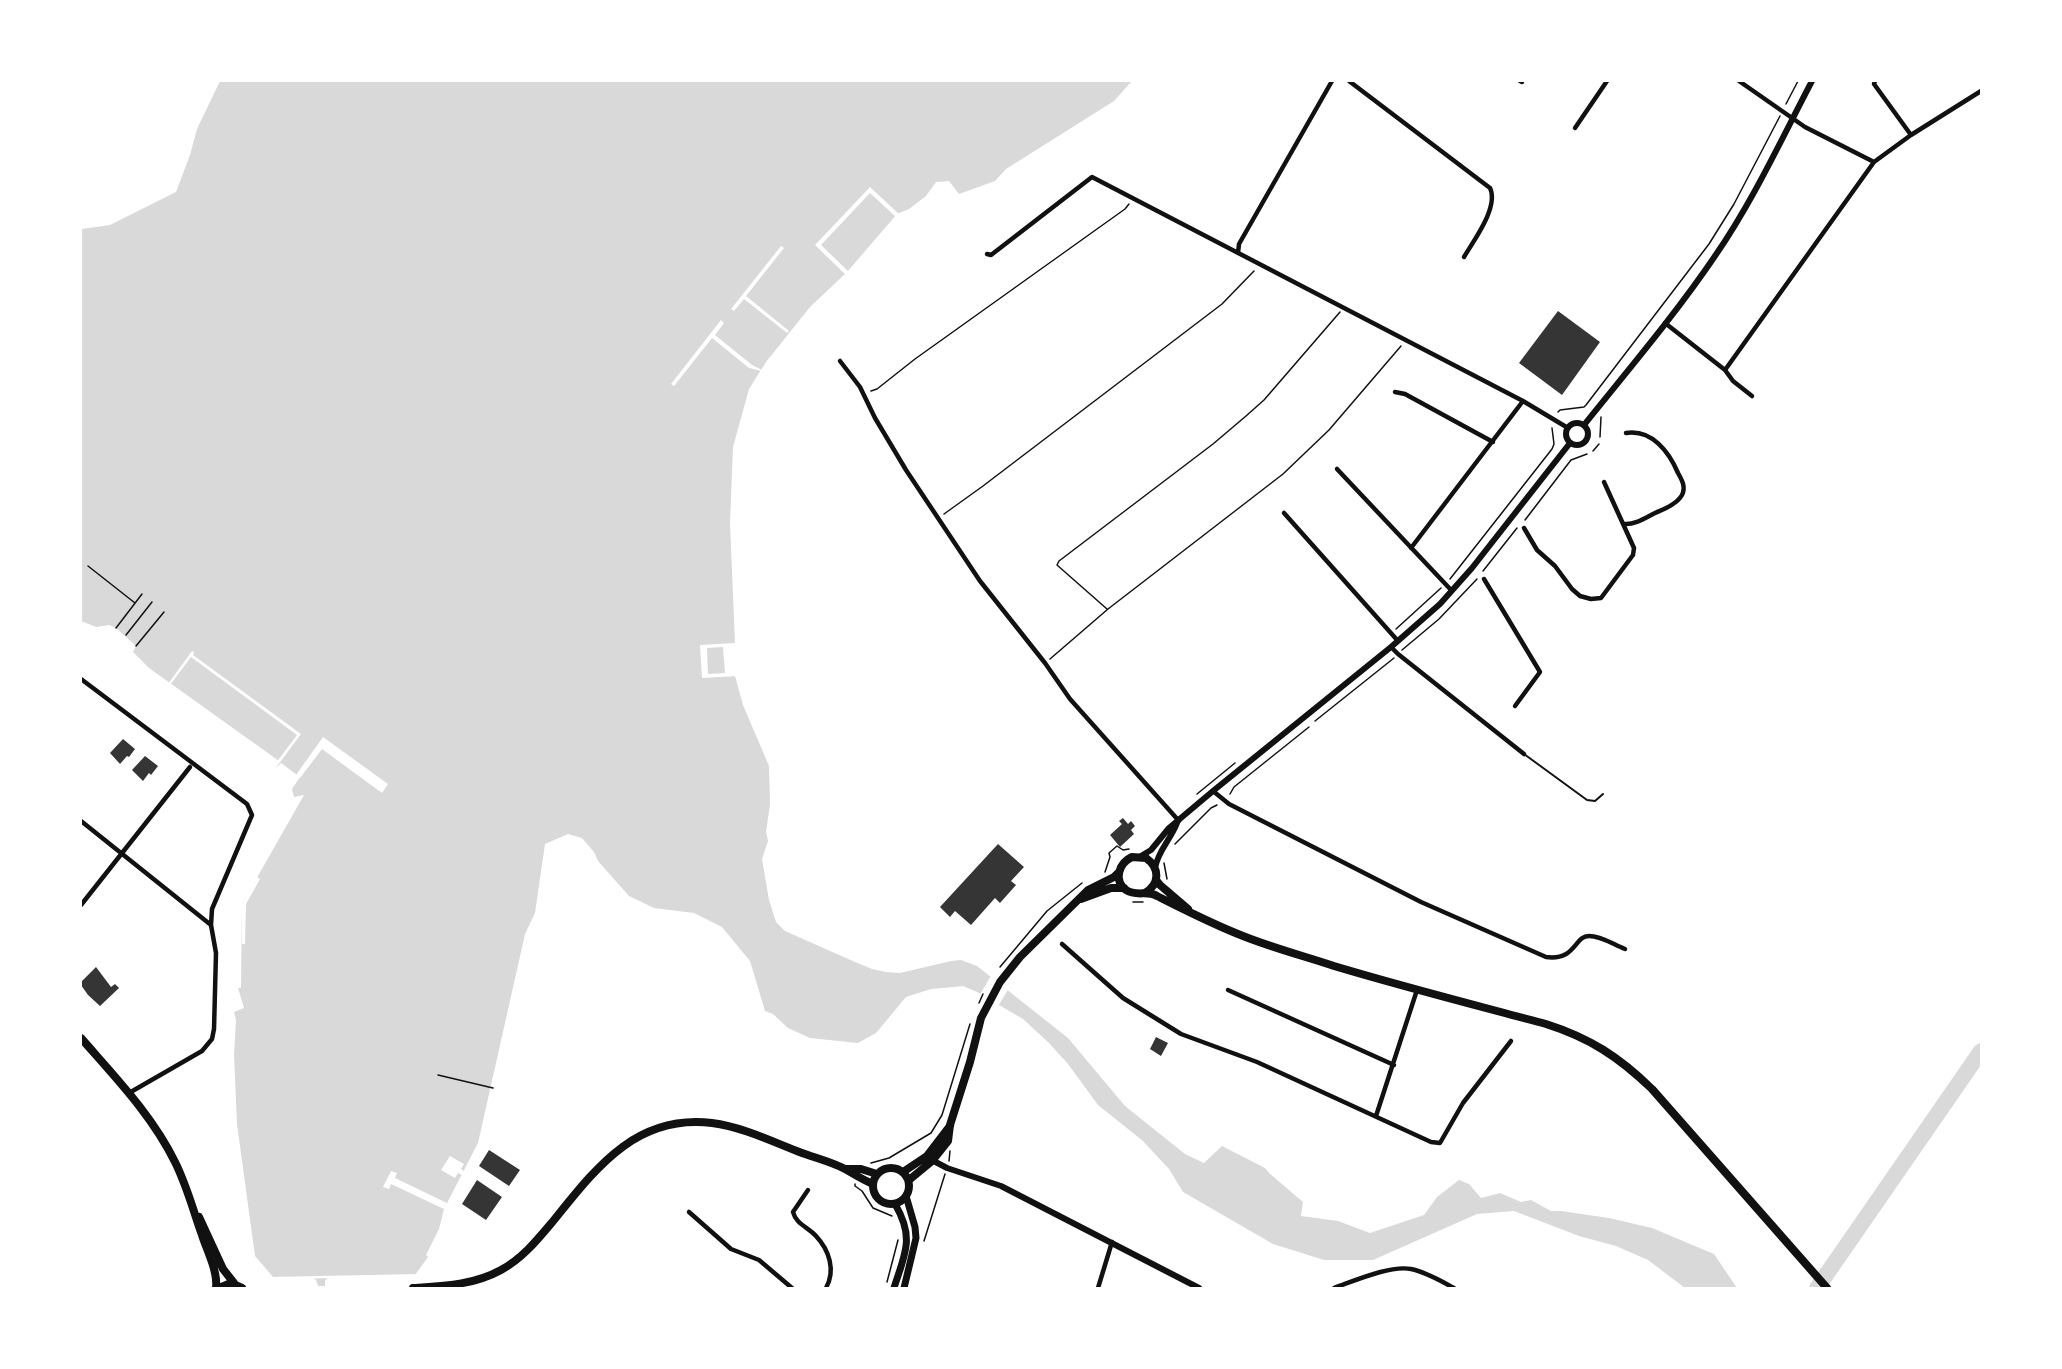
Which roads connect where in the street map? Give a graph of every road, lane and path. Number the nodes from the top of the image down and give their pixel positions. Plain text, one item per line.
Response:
1 (1332, 81) edge
2 (1349, 81) edge
3 (1607, 81) edge
4 (1739, 81) edge
5 (1798, 81) edge
6 (1812, 81) edge
7 (1875, 81) edge
8 (1981, 91) edge
9 (1783, 112) junction
10 (1792, 118) junction
11 (1575, 128) dead end
12 (1911, 135) junction
13 (1874, 162) junction
14 (1132, 198) junction
15 (1238, 253) junction
16 (987, 254) dead end
17 (1464, 257) dead end
18 (1259, 264) junction
19 (1343, 308) junction
20 (1665, 323) junction
21 (1404, 340) junction
22 (840, 361) dead end
23 (1725, 370) junction
24 (1395, 392) dead end
25 (864, 394) junction
26 (1752, 396) dead end
27 (1522, 401) junction
28 (1558, 412) dead end
29 (1600, 417) dead end
30 (1551, 424) dead end
31 (1584, 426) junction
32 (1568, 428) junction
33 (1626, 433) dead end
34 (1600, 436) dead end
35 (1493, 442) junction
36 (1570, 443) junction
37 (1599, 444) dead end
38 (1593, 451) dead end
39 (1587, 454) dead end
40 (1337, 469) dead end
41 (1604, 482) dead end
42 (1284, 513) dead end
43 (939, 518) junction
44 (1525, 520) dead end
45 (1624, 524) junction
46 (1517, 527) dead end
47 (1524, 528) dead end
48 (1411, 548) junction
49 (87, 566) dead end
50 (1482, 572) dead end
51 (1478, 578) dead end
52 (1484, 579) dead end
53 (1449, 580) dead end
54 (1442, 588) dead end
55 (1452, 591) junction
56 (142, 594) dead end
57 (152, 602) dead end
58 (135, 603) junction
59 (1108, 609) junction
60 (164, 612) dead end
61 (116, 628) dead end
62 (1395, 630) dead end
63 (126, 635) dead end
64 (1398, 641) junction
65 (136, 646) dead end
66 (1391, 647) junction
67 (1402, 651) dead end
68 (1394, 658) dead end
69 (1045, 663) junction
70 (81, 679) edge
71 (1515, 706) dead end
72 (1315, 721) dead end
73 (1309, 727) dead end
74 (1524, 754) joint
75 (190, 767) dead end
76 (1213, 791) junction
77 (1603, 794) dead end
78 (1228, 798) dead end
79 (1221, 803) dead end
80 (81, 821) edge
81 (1178, 822) junction
82 (1173, 847) dead end
83 (122, 854) junction
84 (1141, 856) junction
85 (1165, 858) dead end
86 (1155, 868) junction
87 (1119, 872) junction
88 (1090, 880) dead end
89 (1156, 880) junction
90 (1170, 883) dead end
91 (1124, 888) junction
92 (1144, 893) junction
93 (1080, 899) junction
94 (81, 905) edge
95 (1191, 912) junction
96 (211, 925) junction
97 (1062, 944) dead end
98 (1625, 949) dead end
99 (1003, 971) junction
100 (1228, 990) dead end
101 (1417, 990) junction
102 (972, 1021) dead end
103 (81, 1038) edge
104 (1511, 1041) dead end
105 (1394, 1065) junction
106 (438, 1075) dead end
107 (493, 1088) dead end
108 (129, 1093) junction
109 (1376, 1116) junction
110 (930, 1158) junction
111 (863, 1164) dead end
112 (844, 1169) junction
113 (903, 1172) junction
114 (876, 1174) junction
115 (909, 1180) junction
116 (873, 1184) junction
117 (855, 1186) dead end
118 (808, 1190) dead end
119 (906, 1196) junction
120 (895, 1204) junction
121 (195, 1210) junction
122 (688, 1212) dead end
123 (895, 1218) dead end
124 (898, 1238) dead end
125 (1112, 1242) junction
126 (234, 1283) junction
127 (218, 1288) edge
128 (242, 1288) edge
129 (413, 1288) edge
130 (792, 1288) edge
131 (826, 1288) edge
132 (885, 1288) edge
133 (894, 1288) edge
134 (904, 1288) edge
135 (1098, 1288) edge
136 (1200, 1288) edge
137 (1334, 1288) edge
138 (1454, 1288) edge
139 (1827, 1288) edge

1 - 15 street
2 - 17 street
3 - 11 street
4 - 9 street
5 - 9 path
6 - 10 street
7 - 12 street
8 - 12 street
9 - 10 street
9 - 28 path
10 - 13 street
10 - 20 street
12 - 13 street
13 - 23 street
14 - 15 street
14 - 16 street
14 - 25 path
15 - 18 street
18 - 19 street
18 - 43 path
19 - 21 street
19 - 59 path
20 - 23 street
20 - 31 street
21 - 27 street
21 - 59 path
22 - 25 street
23 - 26 street
24 - 35 street
25 - 43 street
27 - 32 street
27 - 35 street
29 - 34 path
30 - 53 path
31 - 32 street
31 - 36 street
32 - 36 street
33 - 45 street
35 - 48 street
36 - 55 street
37 - 38 path
39 - 44 path
40 - 48 street
41 - 45 street
42 - 64 street
43 - 69 street
45 - 47 street
46 - 50 path
48 - 55 street
49 - 58 path
51 - 67 path
52 - 71 street
54 - 62 path
55 - 64 street
56 - 58 path
57 - 63 path
58 - 61 path
59 - 69 path
60 - 65 path
64 - 66 street
66 - 74 street
66 - 76 street
68 - 72 path
69 - 81 street
70 - 96 street
73 - 78 path
74 - 77 lane
75 - 83 street
76 - 81 street
76 - 98 street
79 - 82 path
80 - 83 street
81 - 84 street
81 - 86 street
83 - 94 street
83 - 96 street
84 - 86 main road
84 - 87 main road
85 - 90 path
86 - 89 main road
87 - 91 main road
87 - 93 main road
88 - 99 path
89 - 92 main road
89 - 95 main road
91 - 92 main road
91 - 93 main road
92 - 95 main road
93 - 99 main road
95 - 101 main road
96 - 108 street
97 - 109 street
99 - 110 main road
100 - 105 street
101 - 105 street
101 - 139 main road
102 - 111 path
103 - 108 main road
104 - 109 street
105 - 109 street
106 - 107 path
108 - 121 main road
110 - 113 main road
110 - 115 main road
110 - 125 street
112 - 114 main road
112 - 116 main road
112 - 129 main road
113 - 114 main road
113 - 115 main road
114 - 116 main road
115 - 119 main road
116 - 120 main road
117 - 123 path
118 - 131 street
119 - 120 main road
119 - 134 main road
120 - 133 main road
121 - 126 main road
121 - 127 main road
122 - 130 street
124 - 132 path
125 - 135 street
125 - 136 street
126 - 127 main road
126 - 128 main road
137 - 138 street

